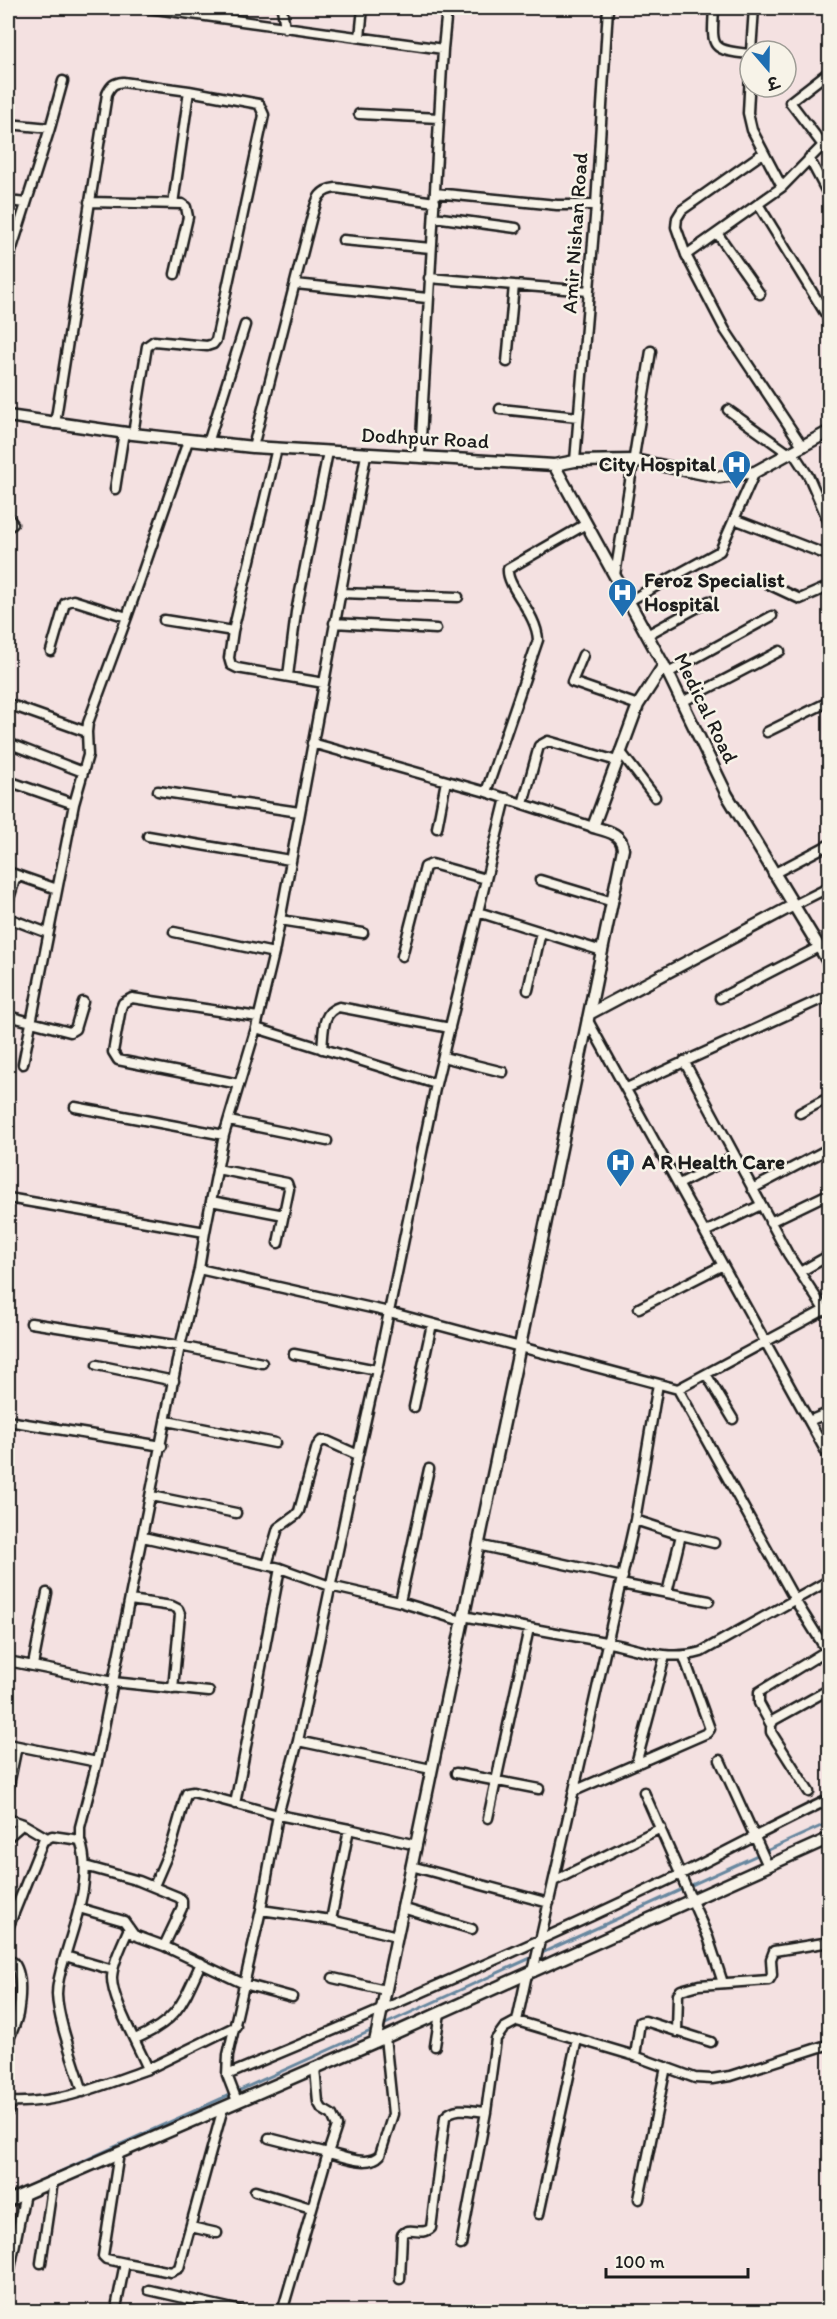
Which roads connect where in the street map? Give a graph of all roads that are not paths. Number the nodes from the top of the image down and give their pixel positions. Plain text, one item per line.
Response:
1 (153, 8) edge
2 (282, 8) edge
3 (363, 8) edge
4 (447, 8) edge
5 (608, 8) edge
6 (714, 8) edge
7 (754, 8) edge
8 (285, 28) junction
9 (360, 37) junction
10 (752, 39) edge
11 (443, 49) junction
12 (738, 52) edge
13 (830, 71) edge
14 (63, 81) dead end
15 (189, 91) junction
16 (749, 99) edge
17 (359, 114) dead end
18 (439, 118) junction
19 (8, 124) edge
20 (50, 128) junction
21 (826, 141) edge
22 (764, 153) junction
23 (808, 158) junction
24 (782, 187) junction
25 (435, 197) junction
26 (830, 198) edge
27 (8, 201) edge
28 (89, 202) junction
29 (26, 203) junction
30 (173, 204) junction
31 (758, 204) junction
32 (596, 205) junction
33 (434, 217) junction
34 (516, 228) dead end
35 (717, 233) junction
36 (343, 240) dead end
37 (431, 249) junction
38 (686, 255) junction
39 (8, 261) edge
40 (175, 274) dead end
41 (429, 278) junction
42 (296, 284) junction
43 (514, 285) junction
44 (590, 291) junction
45 (760, 294) dead end
46 (427, 298) junction
47 (830, 321) edge
48 (244, 325) dead end
49 (651, 351) dead end
50 (507, 362) dead end
51 (500, 409) dead end
52 (728, 410) dead end
53 (8, 416) edge
54 (578, 417) junction
55 (55, 424) junction
56 (830, 431) edge
57 (129, 433) junction
58 (188, 441) junction
59 (208, 442) junction
60 (253, 447) junction
61 (277, 447) junction
62 (794, 450) junction
63 (328, 452) junction
64 (366, 454) junction
65 (420, 456) junction
66 (634, 460) junction
67 (575, 461) junction
68 (554, 465) junction
69 (755, 472) junction
70 (115, 489) dead end
71 (8, 517) edge
72 (734, 519) junction
73 (586, 524) junction
74 (830, 525) edge
75 (8, 527) edge
76 (830, 556) edge
77 (615, 575) junction
78 (768, 584) dead end
79 (830, 586) edge
80 (341, 593) junction
81 (458, 597) dead end
82 (629, 601) junction
83 (709, 601) dead end
84 (772, 616) dead end
85 (127, 617) junction
86 (164, 620) dead end
87 (334, 623) junction
88 (436, 629) dead end
89 (233, 631) junction
90 (647, 635) junction
91 (51, 651) dead end
92 (780, 651) dead end
93 (583, 655) dead end
94 (666, 669) junction
95 (288, 676) junction
96 (324, 683) junction
97 (830, 700) edge
98 (682, 702) junction
99 (8, 704) edge
100 (638, 705) junction
101 (87, 732) junction
102 (767, 732) dead end
103 (8, 743) edge
104 (312, 743) junction
105 (618, 756) junction
106 (83, 772) junction
107 (446, 781) junction
108 (8, 782) edge
109 (158, 791) dead end
110 (486, 792) junction
111 (656, 797) dead end
112 (506, 798) junction
113 (74, 804) junction
114 (523, 804) junction
115 (299, 812) junction
116 (593, 827) junction
117 (437, 828) dead end
118 (148, 836) dead end
119 (830, 844) edge
120 (290, 860) junction
121 (12, 874) edge
122 (773, 874) junction
123 (486, 879) junction
124 (540, 880) dead end
125 (830, 887) edge
126 (57, 889) junction
127 (8, 902) edge
128 (613, 902) junction
129 (792, 906) junction
130 (478, 912) junction
131 (8, 918) edge
132 (279, 920) junction
133 (174, 932) dead end
134 (541, 932) junction
135 (48, 933) junction
136 (363, 933) dead end
137 (819, 947) junction
138 (602, 951) junction
139 (274, 953) junction
140 (402, 956) dead end
141 (830, 965) edge
142 (528, 990) dead end
143 (830, 995) edge
144 (720, 998) dead end
145 (83, 1002) dead end
146 (8, 1016) edge
147 (588, 1016) junction
148 (258, 1017) junction
149 (32, 1022) junction
150 (256, 1028) junction
151 (450, 1028) junction
152 (322, 1049) junction
153 (443, 1057) junction
154 (684, 1061) junction
155 (23, 1064) dead end
156 (503, 1072) dead end
157 (239, 1084) junction
158 (436, 1084) junction
159 (627, 1088) junction
160 (830, 1097) edge
161 (75, 1107) dead end
162 (800, 1113) dead end
163 (229, 1121) junction
164 (224, 1135) junction
165 (327, 1141) dead end
166 (830, 1148) edge
167 (734, 1156) junction
168 (217, 1169) junction
169 (679, 1184) junction
170 (752, 1189) junction
171 (830, 1193) edge
172 (8, 1198) edge
173 (211, 1201) junction
174 (761, 1205) junction
175 (284, 1215) junction
176 (770, 1222) junction
177 (205, 1232) junction
178 (705, 1232) junction
179 (279, 1242) dead end
180 (830, 1256) edge
181 (723, 1265) junction
182 (200, 1269) junction
183 (800, 1272) junction
184 (639, 1308) dead end
185 (827, 1309) edge
186 (389, 1312) junction
187 (31, 1323) dead end
188 (432, 1324) junction
189 (766, 1342) junction
190 (180, 1346) junction
191 (519, 1348) junction
192 (294, 1354) dead end
193 (262, 1363) dead end
194 (97, 1365) dead end
195 (377, 1370) junction
196 (706, 1374) junction
197 (174, 1381) junction
198 (658, 1384) junction
199 (678, 1389) junction
200 (414, 1407) dead end
201 (830, 1412) edge
202 (733, 1419) dead end
203 (8, 1420) edge
204 (167, 1421) junction
205 (809, 1421) junction
206 (275, 1443) dead end
207 (162, 1446) junction
208 (358, 1455) junction
209 (830, 1459) edge
210 (429, 1469) dead end
211 (152, 1496) junction
212 (236, 1513) dead end
213 (635, 1521) junction
214 (681, 1535) junction
215 (143, 1537) junction
216 (714, 1543) dead end
217 (478, 1545) junction
218 (267, 1565) junction
219 (280, 1568) junction
220 (830, 1580) edge
221 (622, 1581) junction
222 (330, 1586) junction
223 (47, 1593) dead end
224 (667, 1593) junction
225 (130, 1600) junction
226 (795, 1600) junction
227 (709, 1601) dead end
228 (400, 1602) junction
229 (463, 1618) junction
230 (529, 1628) junction
231 (608, 1643) junction
232 (828, 1653) edge
233 (665, 1656) junction
234 (684, 1657) junction
235 (8, 1661) edge
236 (33, 1665) junction
237 (113, 1682) junction
238 (173, 1689) junction
239 (830, 1689) edge
240 (208, 1692) dead end
241 (771, 1725) junction
242 (298, 1741) junction
243 (8, 1744) edge
244 (18, 1746) junction
245 (720, 1760) dead end
246 (97, 1762) junction
247 (636, 1764) junction
248 (431, 1769) junction
249 (456, 1773) dead end
250 (9, 1780) edge
251 (496, 1781) junction
252 (539, 1789) dead end
253 (8, 1791) edge
254 (574, 1791) junction
255 (644, 1792) dead end
256 (809, 1792) dead end
257 (830, 1799) edge
258 (235, 1804) junction
259 (278, 1815) junction
260 (488, 1818) dead end
261 (8, 1819) edge
262 (23, 1824) junction
263 (661, 1828) junction
264 (349, 1829) junction
265 (8, 1837) edge
266 (46, 1838) junction
267 (830, 1838) edge
268 (756, 1839) junction
269 (80, 1840) junction
270 (416, 1845) junction
271 (85, 1866) junction
272 (411, 1866) junction
273 (768, 1866) junction
274 (681, 1874) junction
275 (554, 1881) junction
276 (154, 1886) junction
277 (692, 1900) junction
278 (549, 1903) junction
279 (79, 1908) junction
280 (402, 1908) junction
281 (261, 1910) junction
282 (331, 1920) junction
283 (8, 1928) edge
284 (129, 1928) junction
285 (472, 1929) dead end
286 (397, 1935) junction
287 (542, 1939) junction
288 (830, 1942) edge
289 (164, 1946) junction
290 (65, 1956) junction
291 (8, 1961) edge
292 (201, 1963) junction
293 (113, 1970) junction
294 (530, 1973) junction
295 (333, 1978) dead end
296 (723, 1983) junction
297 (244, 1984) junction
298 (386, 1990) junction
299 (292, 1997) dead end
300 (440, 2013) junction
301 (378, 2019) junction
302 (517, 2021) junction
303 (236, 2026) junction
304 (677, 2032) junction
305 (135, 2039) junction
306 (577, 2039) junction
307 (380, 2040) junction
308 (8, 2042) edge
309 (711, 2042) dead end
310 (830, 2043) edge
311 (435, 2046) dead end
312 (635, 2056) junction
313 (666, 2067) junction
314 (315, 2068) junction
315 (148, 2069) junction
316 (229, 2080) junction
317 (83, 2092) junction
318 (236, 2098) junction
319 (9, 2102) edge
320 (223, 2108) junction
321 (8, 2112) edge
322 (486, 2112) junction
323 (270, 2138) dead end
324 (119, 2153) junction
325 (328, 2153) junction
326 (53, 2181) junction
327 (255, 2191) dead end
328 (25, 2193) junction
329 (639, 2199) dead end
330 (8, 2201) edge
331 (311, 2208) junction
332 (539, 2214) dead end
333 (191, 2227) junction
334 (218, 2233) dead end
335 (461, 2246) dead end
336 (41, 2263) dead end
337 (125, 2264) junction
338 (8, 2279) edge
339 (400, 2279) dead end
340 (149, 2290) dead end
341 (206, 2302) junction
342 (117, 2303) dead end
343 (203, 2312) edge
344 (246, 2312) edge
345 (282, 2312) edge

1 - 8 street
2 - 8 street
3 - 9 street
4 - 11 street
5 - 32 street, Amir Nishan Road
6 - 12 street
7 - 10 street
8 - 9 street
9 - 11 street
11 - 18 street
13 - 21 street
14 - 20 street
15 - 28 street
15 - 30 street
15 - 57 street
16 - 22 street
17 - 18 street
18 - 25 street
19 - 20 street
20 - 29 street
21 - 23 street
22 - 24 street
22 - 38 street
23 - 24 street
23 - 26 street
24 - 31 street
25 - 32 street
25 - 33 street
25 - 42 street
27 - 29 street
28 - 30 street
28 - 55 street
29 - 39 street
30 - 40 street
31 - 35 street
31 - 47 street
32 - 44 street, Amir Nishan Road
33 - 34 street
33 - 37 street
35 - 38 street
35 - 45 street
36 - 37 street
37 - 41 street
38 - 62 street
41 - 43 street
41 - 46 street
42 - 46 street
42 - 60 street
43 - 44 street
43 - 50 street
44 - 54 street, Amir Nishan Road
46 - 65 street
48 - 59 street
49 - 66 street
51 - 54 street
52 - 62 street
53 - 55 street, Dodhpur Road
54 - 67 street, Amir Nishan Road
55 - 57 street, Dodhpur Road
56 - 62 street, Dodhpur Road
57 - 58 street, Dodhpur Road
57 - 70 street
58 - 59 street, Dodhpur Road
58 - 85 street
59 - 60 street, Dodhpur Road
60 - 61 street, Dodhpur Road
61 - 63 street, Dodhpur Road
61 - 89 street
62 - 69 street, Dodhpur Road
62 - 74 street
63 - 64 street, Dodhpur Road
63 - 95 street
64 - 65 street, Dodhpur Road
64 - 80 street
65 - 68 street, Dodhpur Road
66 - 67 street, Dodhpur Road
66 - 69 street, Dodhpur Road
66 - 77 street
67 - 68 street, Dodhpur Road
68 - 73 street, Medical Road
69 - 72 street
71 - 75 street
72 - 76 street
72 - 82 street
73 - 77 street, Medical Road
73 - 110 street
77 - 82 street, Medical Road
78 - 79 street
80 - 81 street
80 - 87 street
82 - 90 street, Medical Road
83 - 90 street
84 - 94 street
85 - 91 street
85 - 101 street
86 - 89 street
87 - 88 street
87 - 96 street
89 - 95 street
90 - 94 street, Medical Road
92 - 98 street
93 - 100 street
94 - 98 street, Medical Road
94 - 100 street
95 - 96 street
96 - 104 street
97 - 102 street
98 - 122 street, Medical Road
99 - 101 street
100 - 105 street
101 - 106 street
103 - 106 street
104 - 107 street
104 - 115 street
105 - 111 street
105 - 114 street
105 - 116 street
106 - 113 street
107 - 110 street
107 - 117 street
108 - 113 street
109 - 115 street
110 - 112 street
112 - 114 street
112 - 123 street
113 - 126 street
114 - 116 street
115 - 120 street
116 - 128 street
118 - 120 street
119 - 122 street
120 - 132 street
121 - 126 street
121 - 127 street
122 - 129 street, Medical Road
123 - 130 street
123 - 140 street
124 - 128 street
125 - 129 street
126 - 135 street
128 - 138 street
129 - 137 street, Medical Road
129 - 147 street
130 - 134 street
130 - 151 street
131 - 135 street
132 - 136 street
132 - 139 street
133 - 139 street
134 - 138 street
134 - 142 street
135 - 149 street
137 - 141 street, Medical Road
137 - 144 street
138 - 147 street
139 - 148 street
143 - 154 street
145 - 149 street
146 - 149 street
147 - 159 street
147 - 191 street
148 - 150 street
148 - 157 street
149 - 155 street
150 - 152 street
150 - 157 street
151 - 152 street
151 - 153 street
152 - 158 street
153 - 156 street
153 - 158 street
154 - 159 street
154 - 167 street
157 - 163 street
158 - 186 street
159 - 169 street
160 - 162 street
161 - 164 street
163 - 164 street
163 - 165 street
164 - 168 street
166 - 170 street
167 - 169 street
167 - 170 street
168 - 173 street
168 - 175 street
169 - 178 street
170 - 174 street
171 - 176 street
172 - 177 street
173 - 175 street
173 - 177 street
174 - 176 street
174 - 178 street
175 - 179 street
176 - 183 street
177 - 182 street
178 - 181 street
180 - 183 street
181 - 184 street
181 - 189 street
182 - 186 street
182 - 190 street
183 - 185 street
185 - 189 street
186 - 188 street
186 - 195 street
187 - 190 street
188 - 191 street
188 - 200 street
189 - 196 street
189 - 205 street
190 - 193 street
190 - 197 street
191 - 198 street
191 - 217 street
192 - 195 street
194 - 197 street
195 - 208 street
196 - 199 street
196 - 202 street
197 - 204 street
198 - 199 street
198 - 213 street
199 - 226 street
201 - 205 street
203 - 207 street
204 - 206 street
204 - 207 street
205 - 209 street
207 - 211 street
208 - 218 street
208 - 222 street
210 - 228 street
211 - 212 street
211 - 215 street
213 - 214 street
213 - 221 street
214 - 216 street
214 - 224 street
215 - 218 street
215 - 225 street
217 - 221 street
217 - 229 street
218 - 219 street
219 - 222 street
219 - 258 street
220 - 226 street
221 - 224 street
221 - 231 street
222 - 228 street
222 - 242 street
223 - 236 street
224 - 227 street
225 - 237 street
225 - 238 street
226 - 232 street
226 - 234 street
228 - 229 street
229 - 230 street
229 - 248 street
230 - 231 street
230 - 251 street
231 - 233 street
231 - 254 street
232 - 241 street
233 - 234 street
233 - 247 street
234 - 247 street
235 - 236 street
236 - 237 street
237 - 238 street
237 - 246 street
238 - 240 street
239 - 241 street
241 - 256 street
242 - 248 street
242 - 259 street
243 - 244 street
244 - 246 street
244 - 250 street
245 - 268 street
246 - 269 street
247 - 254 street
248 - 270 street
249 - 251 street
250 - 253 street
251 - 252 street
251 - 260 street
254 - 275 street
255 - 263 street
257 - 268 street
258 - 259 street
258 - 276 street
259 - 264 street
259 - 281 street
261 - 262 street
262 - 265 street
262 - 266 street
263 - 274 street
263 - 275 street
264 - 270 street
264 - 282 street
266 - 269 street
266 - 283 street
267 - 273 street
268 - 273 street
268 - 274 street
269 - 271 street
270 - 272 street
271 - 276 street
271 - 279 street
272 - 278 street
272 - 280 street
273 - 277 street
274 - 277 street
274 - 287 street
275 - 278 street
276 - 289 street
277 - 294 street
277 - 296 street
278 - 287 street
279 - 284 street
279 - 290 street
280 - 285 street
280 - 286 street
281 - 282 street
281 - 297 street
282 - 286 street
284 - 289 street
284 - 293 street
286 - 298 street
287 - 294 street
287 - 301 street
288 - 296 street
289 - 292 street
290 - 293 street
290 - 317 street
291 - 308 street
292 - 297 street
292 - 305 street
293 - 305 street
294 - 300 street
294 - 302 street
295 - 298 street
296 - 304 street
297 - 299 street
297 - 303 street
298 - 301 street
300 - 307 street
300 - 311 street
301 - 307 street
301 - 316 street
302 - 306 street
302 - 322 street
303 - 315 street
303 - 316 street
304 - 309 street
304 - 312 street
305 - 315 street
306 - 312 street
306 - 332 street
307 - 314 street
307 - 325 street
310 - 313 street
312 - 313 street
313 - 329 street
314 - 318 street
314 - 325 street
315 - 317 street
316 - 318 street
317 - 319 street
318 - 320 street
319 - 321 street
320 - 324 street
320 - 333 street
322 - 335 street
322 - 339 street
323 - 325 street
324 - 326 street
324 - 337 street
325 - 331 street
326 - 328 street
326 - 336 street
327 - 331 street
328 - 330 street
328 - 338 street
331 - 345 street
333 - 334 street
333 - 337 street
337 - 342 street
340 - 341 street
341 - 343 street
341 - 344 street

